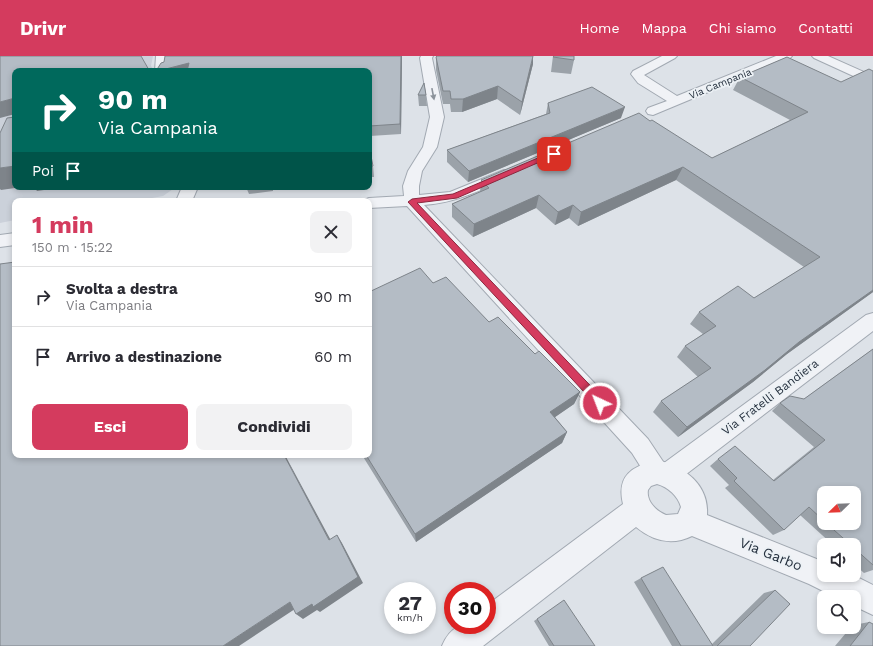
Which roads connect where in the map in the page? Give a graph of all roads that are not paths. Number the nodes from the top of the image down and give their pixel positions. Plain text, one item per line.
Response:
1 (162, 56) edge
2 (427, 56) edge
3 (671, 56) edge
4 (757, 56) edge
5 (786, 56) edge
6 (818, 56) edge
7 (770, 62) junction
8 (161, 68) edge
9 (873, 81) edge
10 (676, 102) junction
11 (653, 111) dead end
12 (515, 170) edge
13 (372, 202) edge
14 (412, 202) junction
15 (12, 239) edge
16 (0, 241) edge
17 (873, 320) edge
18 (663, 473) junction
19 (638, 509) junction
20 (689, 522) junction
21 (873, 600) edge
22 (496, 617) edge
23 (474, 634) edge
24 (458, 646) edge

1 - 8 street
2 -> 14 street
3 - 10 street
4 - 7 street
5 - 7 street, Via Campania
6 - 9 street
7 - 10 street, Via Campania
10 - 11 street, Via Campania
12 - 14 street
13 - 14 street
14 - 18 street
15 - 16 street
17 - 18 street, Via Fratelli Bandiera
18 - 19 street
18 - 20 street
19 - 20 street
19 - 22 street
20 - 21 street, Via Garbo
23 - 24 street

